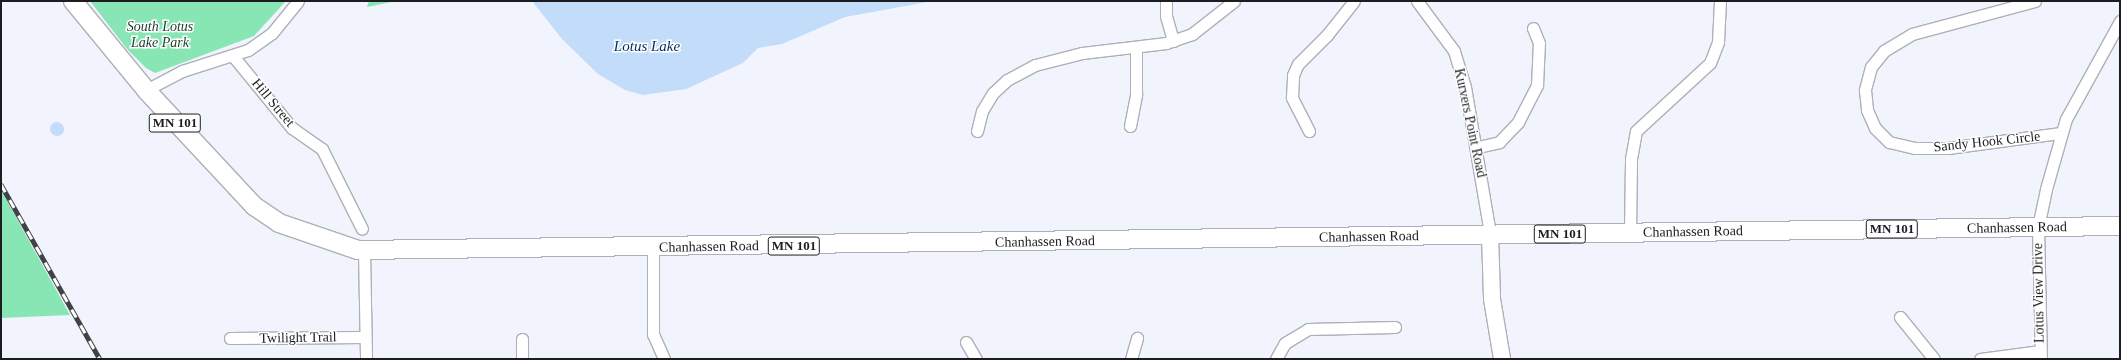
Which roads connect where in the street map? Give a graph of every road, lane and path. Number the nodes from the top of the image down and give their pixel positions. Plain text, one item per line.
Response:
1 (73, 1) edge
2 (298, 1) edge
3 (1166, 1) edge
4 (1234, 1) edge
5 (1354, 1) edge
6 (1417, 1) edge
7 (1720, 1) edge
8 (2035, 1) edge
9 (2120, 21) edge
10 (1533, 28) dead end
11 (1173, 41) junction
12 (1136, 49) junction
13 (233, 56) junction
14 (146, 90) junction
15 (1130, 126) dead end
16 (1309, 130) dead end
17 (977, 132) dead end
18 (2061, 133) junction
19 (1478, 147) junction
20 (2120, 226) edge
21 (2038, 227) junction
22 (362, 229) dead end
23 (1630, 232) junction
24 (1490, 234) junction
25 (652, 248) junction
26 (364, 251) junction
27 (1900, 317) dead end
28 (1395, 327) dead end
29 (365, 337) junction
30 (230, 338) dead end
31 (1137, 338) dead end
32 (522, 339) dead end
33 (966, 342) dead end
34 (2040, 355) edge
35 (366, 359) edge
36 (522, 359) edge
37 (664, 359) edge
38 (976, 359) edge
39 (1131, 359) edge
40 (1276, 359) edge
41 (1502, 359) edge
42 (1934, 359) edge
43 (1980, 359) edge

1 - 14 main road, Chanhassen Road / MN 101
2 - 13 street
3 - 11 street
4 - 11 street
5 - 16 street
6 - 19 street, Kurvers Point Road
7 - 23 street
8 - 18 street, Sandy Hook Circle
9 - 18 street, Lotus View Drive
10 - 19 street
11 - 12 street
12 - 15 street
12 - 17 street
13 - 14 street
13 - 22 street, Hill Street
14 - 26 main road, Chanhassen Road / MN 101
18 - 21 street, Lotus View Drive
19 - 24 street, Kurvers Point Road
20 - 21 main road, Chanhassen Road / MN 101
21 - 23 main road, Chanhassen Road / MN 101
21 - 34 street, Lotus View Drive
23 - 24 main road, Chanhassen Road / MN 101
24 - 25 main road, Chanhassen Road / MN 101
24 - 41 street
25 - 26 main road, Chanhassen Road / MN 101
25 - 37 street
26 - 29 street
27 - 42 street
28 - 40 street
29 - 30 street, Twilight Trail
29 - 35 street
31 - 39 street
32 - 36 street
33 - 38 street
34 - 43 street

